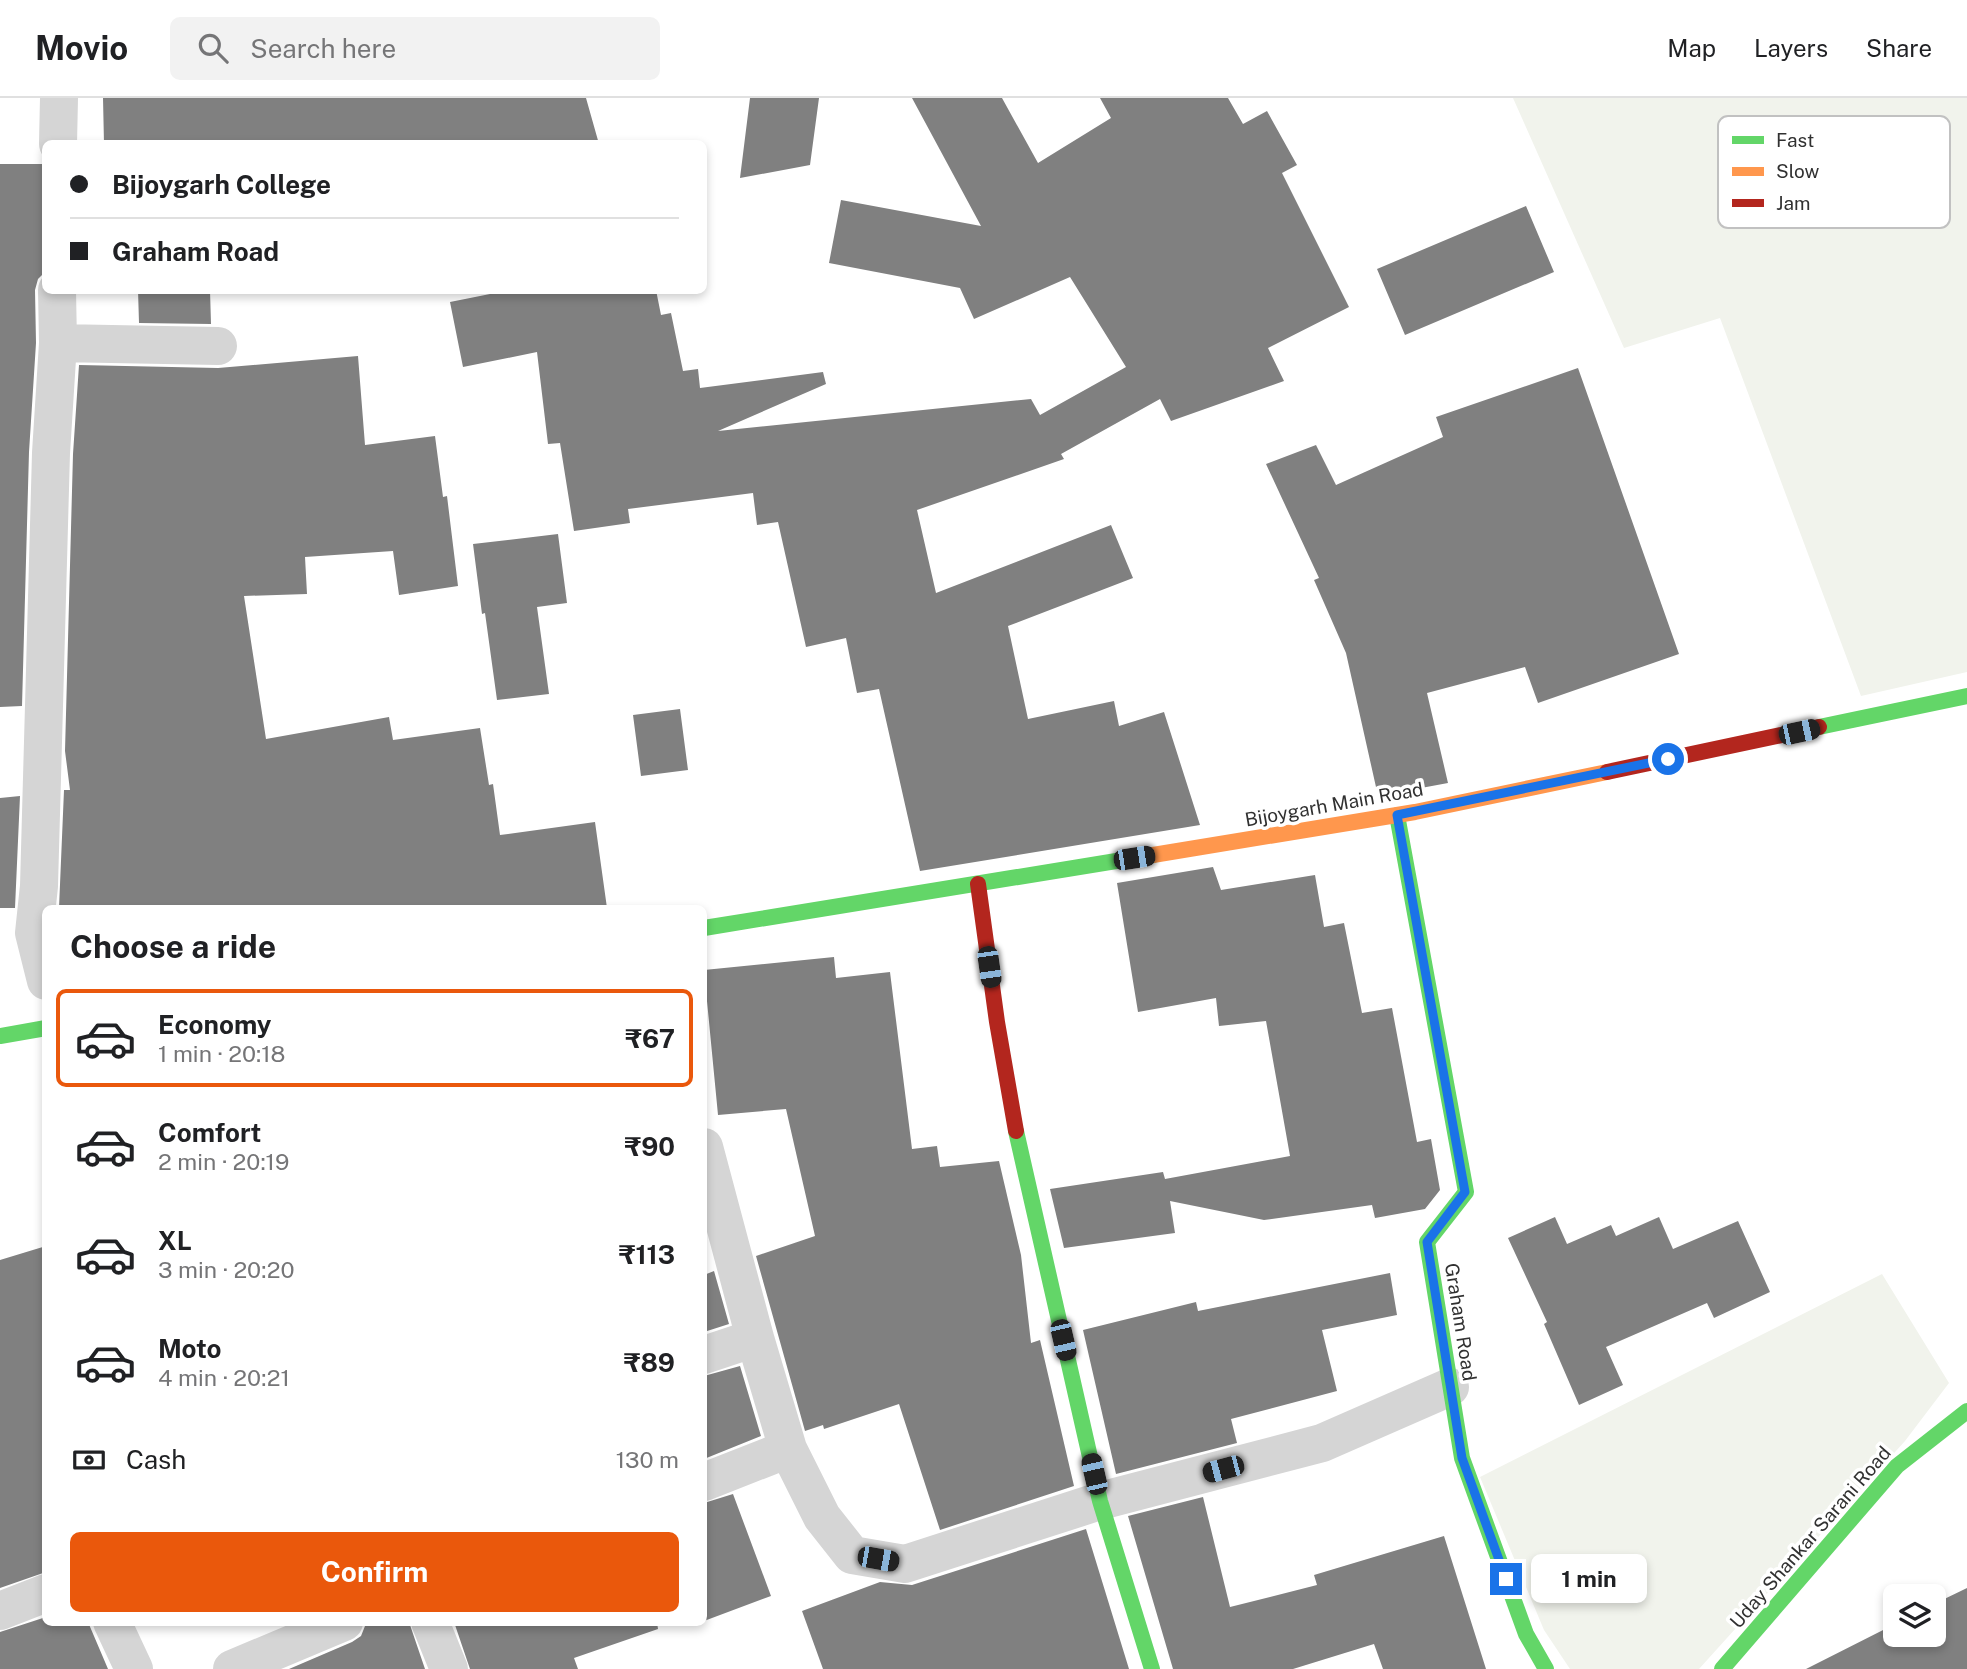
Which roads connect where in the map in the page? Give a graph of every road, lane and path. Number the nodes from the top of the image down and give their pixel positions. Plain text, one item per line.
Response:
1 (59, 98) edge
2 (58, 140) edge
3 (57, 294) edge
4 (58, 343) junction
5 (218, 346) dead end
6 (1967, 696) edge
7 (1397, 815) junction
8 (978, 884) junction
9 (707, 928) edge
10 (42, 965) edge
11 (42, 1029) edge
12 (0, 1036) edge
13 (707, 1158) edge
14 (755, 1338) junction
15 (707, 1354) edge
16 (1450, 1387) junction
17 (1967, 1411) edge
18 (788, 1449) junction
19 (707, 1481) edge
20 (1100, 1501) junction
21 (42, 1595) edge
22 (0, 1611) edge
23 (114, 1626) edge
24 (334, 1626) edge
25 (432, 1626) edge
26 (134, 1669) edge
27 (232, 1669) edge
28 (449, 1669) edge
29 (1152, 1669) edge
30 (1546, 1669) edge
31 (1722, 1669) edge

1 - 2 street
3 - 4 street
4 - 5 street
4 - 10 street
6 - 7 street, Bijoygarh Main Road
7 - 8 street, Bijoygarh Main Road
7 - 16 street, Graham Road
8 - 9 street, Bijoygarh Main Road
8 - 20 street
11 - 12 street
13 - 14 street
14 - 15 street
14 - 18 street
16 - 20 street
16 - 30 street, Graham Road
17 - 31 street, Uday Shankar Sarani Road
18 - 19 street
18 - 20 street
20 - 29 street
21 - 22 street
23 - 26 street
24 - 27 street
25 - 28 street

